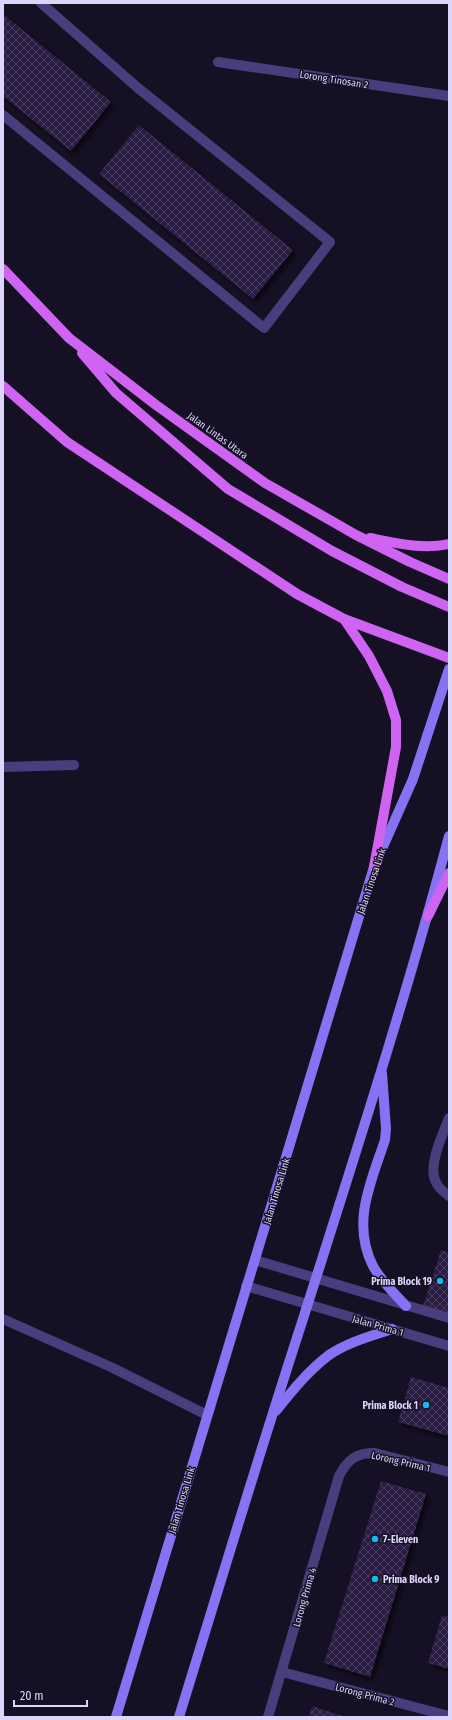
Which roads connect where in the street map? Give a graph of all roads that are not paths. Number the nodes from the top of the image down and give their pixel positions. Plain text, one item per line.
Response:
1 (40, 3) edge
2 (218, 62) dead end
3 (449, 96) edge
4 (3, 115) edge
5 (3, 269) edge
6 (69, 338) junction
7 (3, 386) edge
8 (356, 535) junction
9 (449, 544) edge
10 (449, 579) edge
11 (449, 608) edge
12 (344, 619) junction
13 (449, 658) edge
14 (449, 669) edge
15 (74, 765) dead end
16 (3, 767) edge
17 (449, 836) edge
18 (374, 868) junction
19 (449, 873) edge
20 (428, 916) junction
21 (382, 1067) junction
22 (449, 1118) edge
23 (449, 1196) edge
24 (255, 1260) junction
25 (316, 1278) junction
26 (246, 1286) junction
27 (307, 1305) junction
28 (406, 1306) junction
29 (449, 1318) edge
30 (3, 1319) edge
31 (392, 1329) junction
32 (449, 1346) edge
33 (207, 1414) junction
34 (272, 1416) junction
35 (449, 1472) edge
36 (339, 1476) joint
37 (282, 1672) junction
38 (449, 1716) edge
39 (116, 1717) edge
40 (179, 1717) edge
41 (268, 1717) edge

1 - 4 street
2 - 3 street, Lorong Tinosan 2
5 - 6 main road, Jalan Lintas Utara
6 - 8 main road, Jalan Lintas Utara
6 - 11 main road
7 - 12 main road
8 - 9 main road
8 - 10 main road, Jalan Lintas Utara
12 - 13 main road
12 - 18 main road
14 - 18 main road, Jalan Tinosa Link
15 - 16 street
17 - 20 main road
18 - 24 main road, Jalan Tinosa Link
19 - 20 main road
20 - 21 main road
21 - 25 main road
21 - 28 main road
22 - 23 street
24 - 25 street
24 - 26 main road, Jalan Tinosa Link
25 - 27 main road
25 - 28 street
26 - 27 street, Jalan Prima 1
26 - 33 main road, Jalan Tinosa Link
27 - 31 street, Jalan Prima 1
27 - 34 main road
28 - 29 street
30 - 33 street
31 - 32 street, Jalan Prima 1
31 - 34 main road
33 - 39 main road, Jalan Tinosa Link
34 - 40 main road
35 - 36 street, Lorong Prima 1
36 - 37 street, Lorong Prima 4
37 - 38 street, Lorong Prima 2
37 - 41 street, Lorong Prima 4

